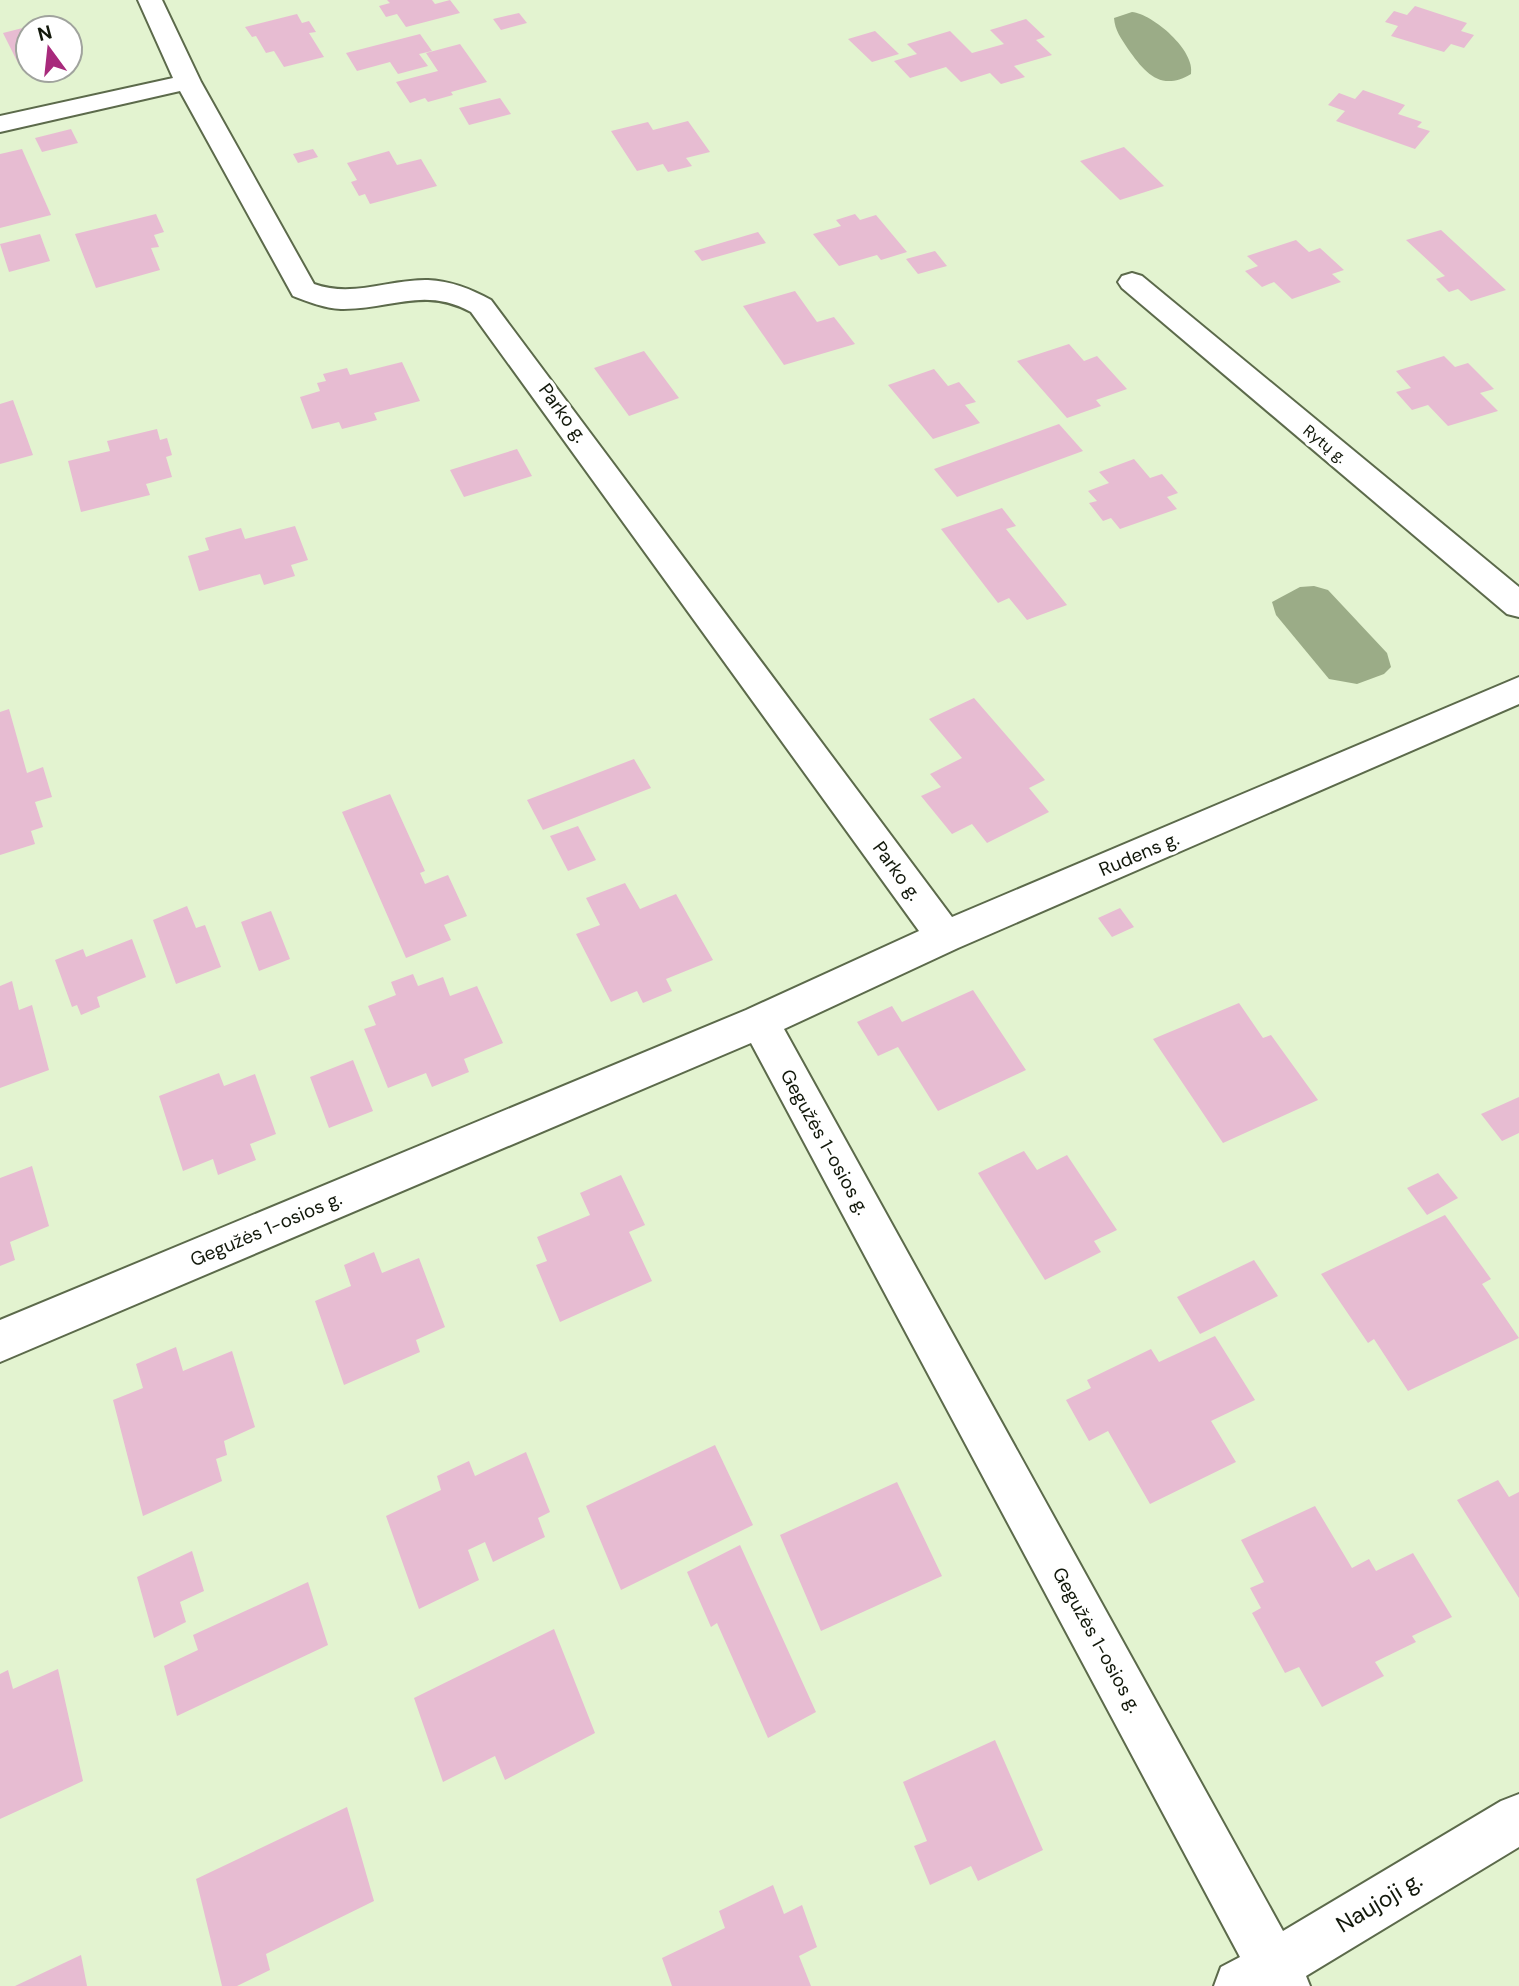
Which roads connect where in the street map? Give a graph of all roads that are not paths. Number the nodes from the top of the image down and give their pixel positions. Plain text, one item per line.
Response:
1 (150, 0) edge
2 (188, 82) junction
3 (0, 124) edge
4 (1132, 282) dead end
5 (1519, 605) edge
6 (1519, 690) edge
7 (945, 937) junction
8 (760, 1022) junction
9 (0, 1341) edge
10 (1519, 1819) edge
11 (1266, 1979) edge

1 - 2 street, Parko g.
2 - 3 street
2 - 7 street, Parko g.
4 - 5 street, Rytų g.
6 - 7 street, Rudens g.
7 - 8 street, Rudens g.
8 - 9 street, Gegužės 1-osios g.
8 - 11 street, Gegužės 1-osios g.
10 - 11 street, Naujoji g.

